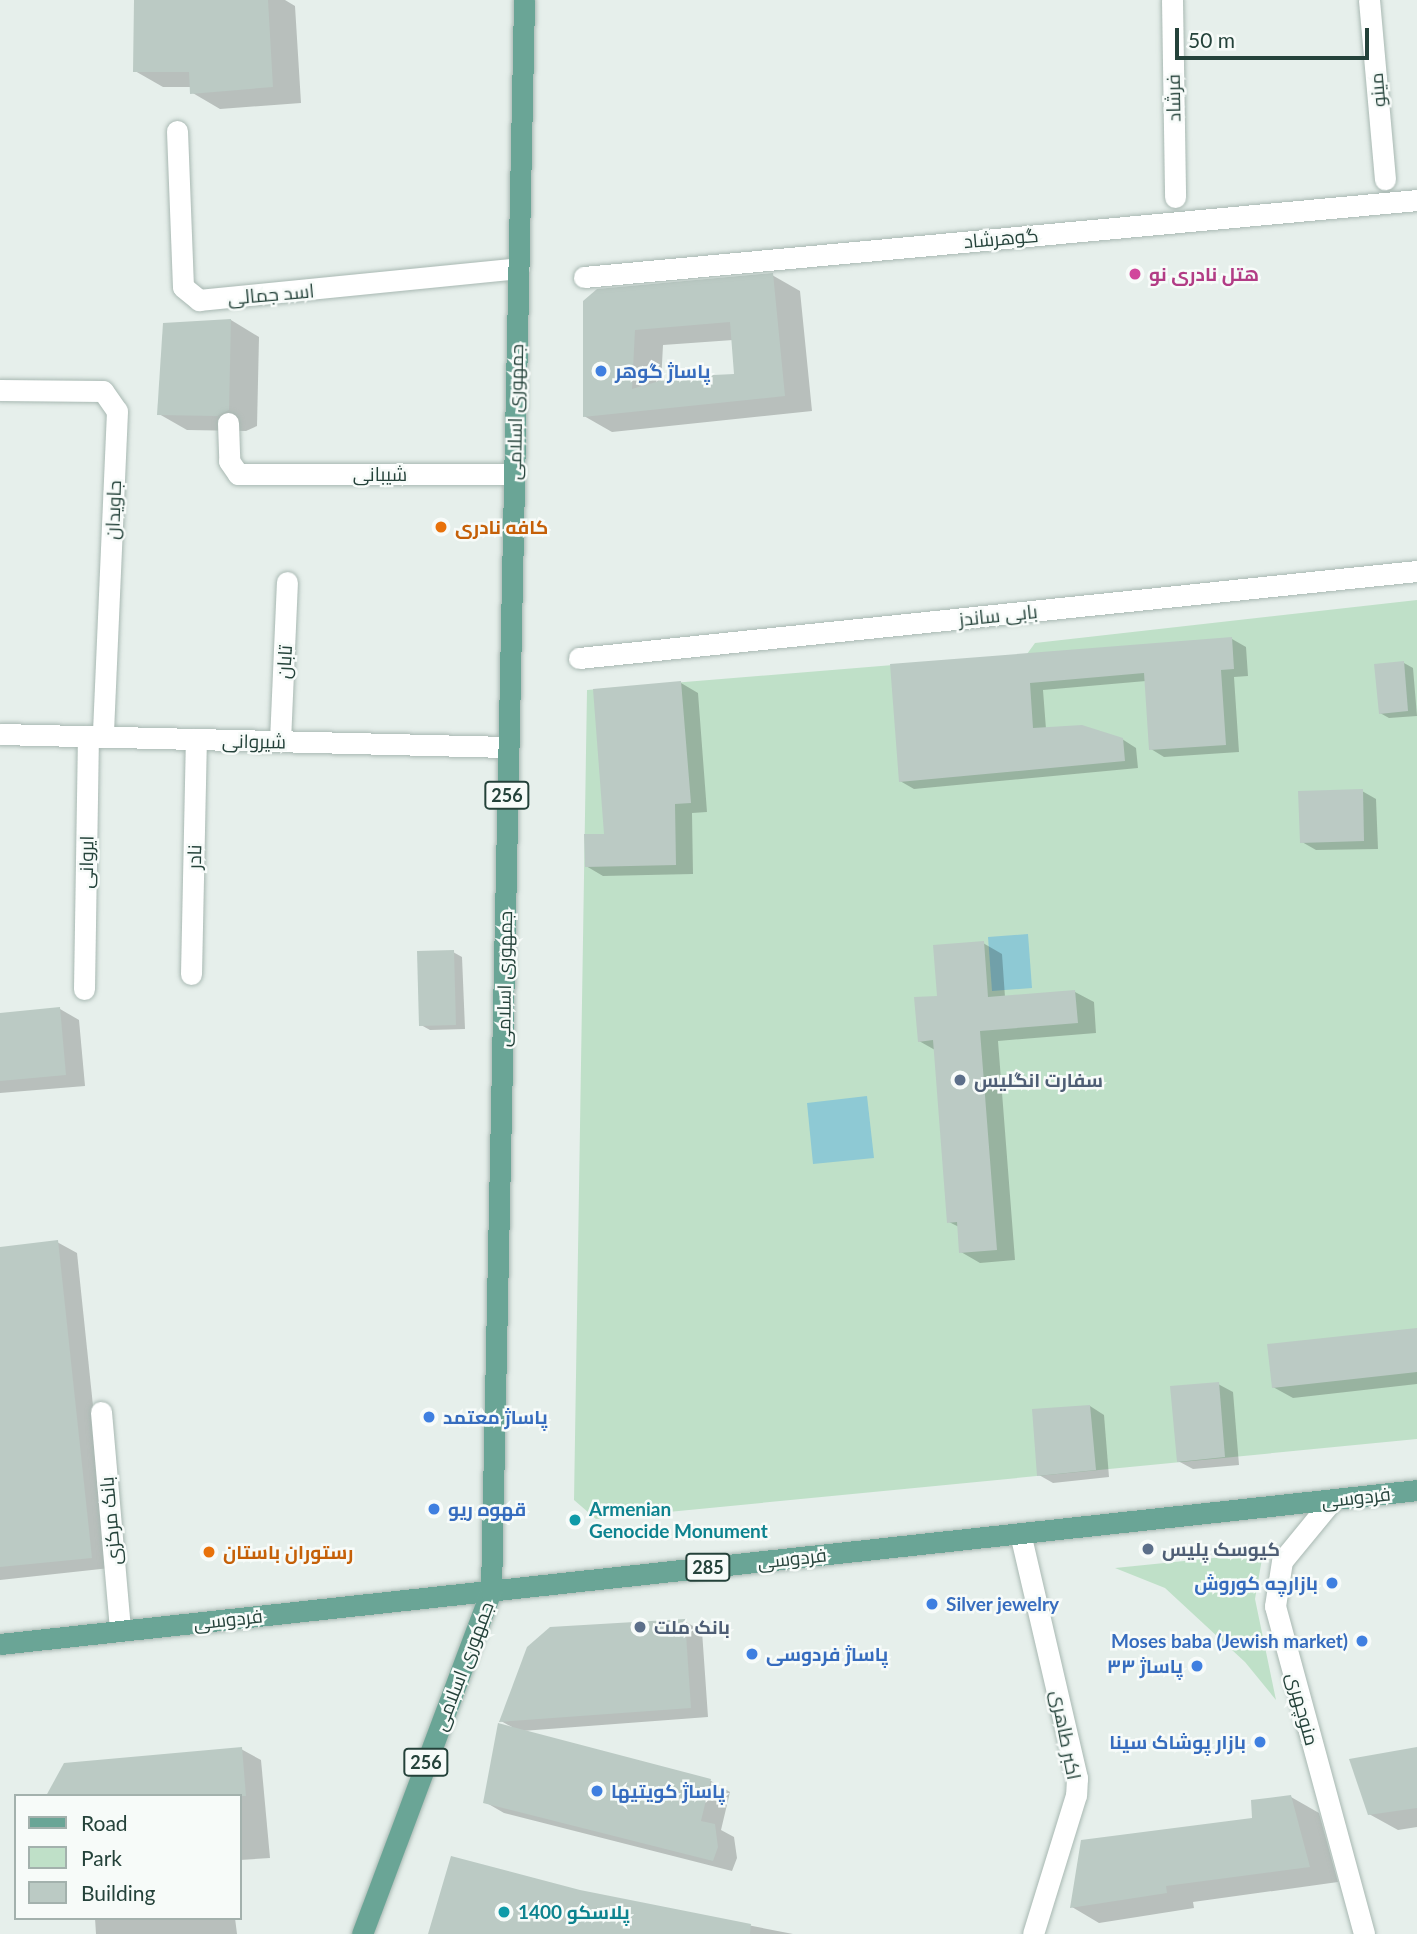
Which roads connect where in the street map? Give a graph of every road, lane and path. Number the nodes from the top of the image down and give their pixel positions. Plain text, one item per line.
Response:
1 (524, 0) edge
2 (1172, 0) edge
3 (1369, 0) edge
4 (177, 131) dead end
5 (1385, 179) dead end
6 (1175, 197) dead end
7 (1417, 200) edge
8 (518, 268) junction
9 (584, 277) dead end
10 (0, 390) edge
11 (228, 423) dead end
12 (514, 474) junction
13 (1417, 572) edge
14 (287, 582) dead end
15 (579, 658) dead end
16 (0, 734) edge
17 (96, 737) junction
18 (196, 739) junction
19 (280, 741) junction
20 (508, 747) junction
21 (191, 975) dead end
22 (84, 989) dead end
23 (101, 1412) dead end
24 (1417, 1490) edge
25 (1333, 1499) junction
26 (1020, 1533) junction
27 (491, 1591) junction
28 (120, 1631) junction
29 (0, 1644) edge
30 (362, 1934) edge
31 (1033, 1934) edge
32 (1364, 1934) edge

1 - 8 main road, جمهوری اسلامی / 256
2 - 6 street, فرشاد
3 - 5 street, مینو
4 - 8 street, اسد جمالی
7 - 9 street, گوهرشاد
8 - 12 main road, جمهوری اسلامی / 256
10 - 17 street, جاویدان
11 - 12 street, شیبانی
12 - 20 main road, جمهوری اسلامی / 256
13 - 15 street, بابی ساندز
14 - 19 street, تابان
16 - 17 street, شیروانی
17 - 18 street, شیروانی
17 - 22 street, ایروانی
18 - 19 street, شیروانی
18 - 21 street, نادر
19 - 20 street, شیروانی
20 - 27 main road, جمهوری اسلامی / 256
23 - 28 street, بانک مرکزی
24 - 25 main road, فردوسی / 285
25 - 26 main road, فردوسی / 285
25 - 32 street, منوچهری
26 - 27 main road, فردوسی / 285
26 - 31 street, اکبر طاهری
27 - 28 main road, فردوسی / 285
27 - 30 main road, جمهوری اسلامی / 256
28 - 29 main road, فردوسی / 285

